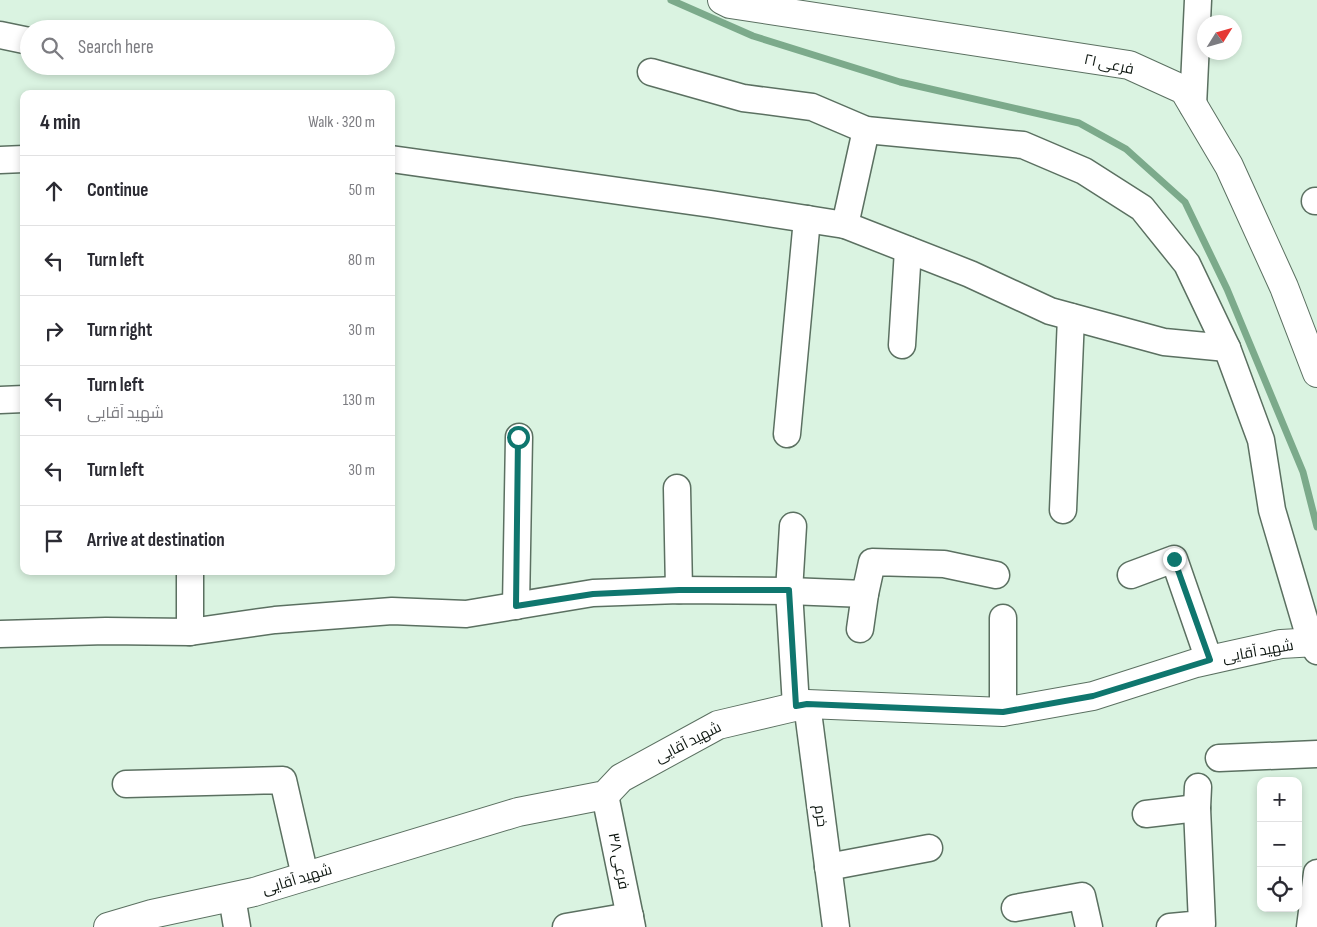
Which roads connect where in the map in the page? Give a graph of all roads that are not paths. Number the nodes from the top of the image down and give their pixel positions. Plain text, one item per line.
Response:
1 (722, 0) edge
2 (1198, 0) edge
3 (0, 35) edge
4 (20, 39) edge
5 (651, 72) dead end
6 (1193, 106) junction
7 (866, 130) junction
8 (20, 159) edge
9 (0, 160) edge
10 (395, 160) edge
11 (807, 219) junction
12 (845, 225) junction
13 (908, 250) junction
14 (1071, 317) junction
15 (902, 345) dead end
16 (1228, 348) junction
17 (1316, 367) edge
18 (20, 399) edge
19 (0, 400) edge
20 (787, 434) dead end
21 (518, 437) dead end
22 (677, 488) dead end
23 (1063, 510) dead end
24 (793, 526) dead end
25 (190, 575) edge
26 (996, 575) dead end
27 (1131, 575) dead end
28 (679, 590) junction
29 (789, 590) junction
30 (865, 594) junction
31 (516, 606) junction
32 (1003, 618) dead end
33 (860, 629) dead end
34 (190, 632) junction
35 (0, 634) edge
36 (1315, 645) edge
37 (1210, 660) junction
38 (802, 705) junction
39 (1003, 712) junction
40 (1317, 754) edge
41 (1219, 758) dead end
42 (126, 784) dead end
43 (605, 796) junction
44 (1146, 814) dead end
45 (929, 848) dead end
46 (828, 867) junction
47 (1317, 873) edge
48 (305, 876) junction
49 (232, 897) junction
50 (1015, 908) dead end
51 (631, 921) edge
52 (108, 927) edge
53 (237, 927) edge
54 (566, 927) edge
55 (836, 927) edge
56 (1090, 927) edge
57 (1170, 927) edge
58 (1310, 927) edge

1 - 6 street, فرعی ۲۱
2 - 6 street
3 - 4 street
5 - 7 street
6 - 17 street, فرعی ۲۱
7 - 12 street
7 - 16 street
8 - 9 street
10 - 11 street
11 - 12 street
11 - 20 street
12 - 13 street
13 - 14 street
13 - 15 street
14 - 16 street
14 - 23 street
16 - 36 street
18 - 19 street
21 - 31 street
22 - 28 street
24 - 29 street, خرم
25 - 34 street
26 - 30 street
27 - 37 street
28 - 29 street
28 - 31 street
29 - 30 street
29 - 38 street, خرم
30 - 33 street
31 - 34 street
32 - 39 street
34 - 35 street
36 - 37 street, شهید آقایی
37 - 39 street, شهید آقایی
38 - 39 street, شهید آقایی
38 - 43 street, شهید آقایی
38 - 46 street, خرم
40 - 41 street
42 - 48 street
43 - 48 street, شهید آقایی
43 - 51 street, فرعی ۳۸
44 - 57 street
45 - 46 street
46 - 55 street, خرم
47 - 58 street
48 - 49 street, شهید آقایی
49 - 52 street, شهید آقایی
49 - 53 street
50 - 56 street
51 - 54 street

